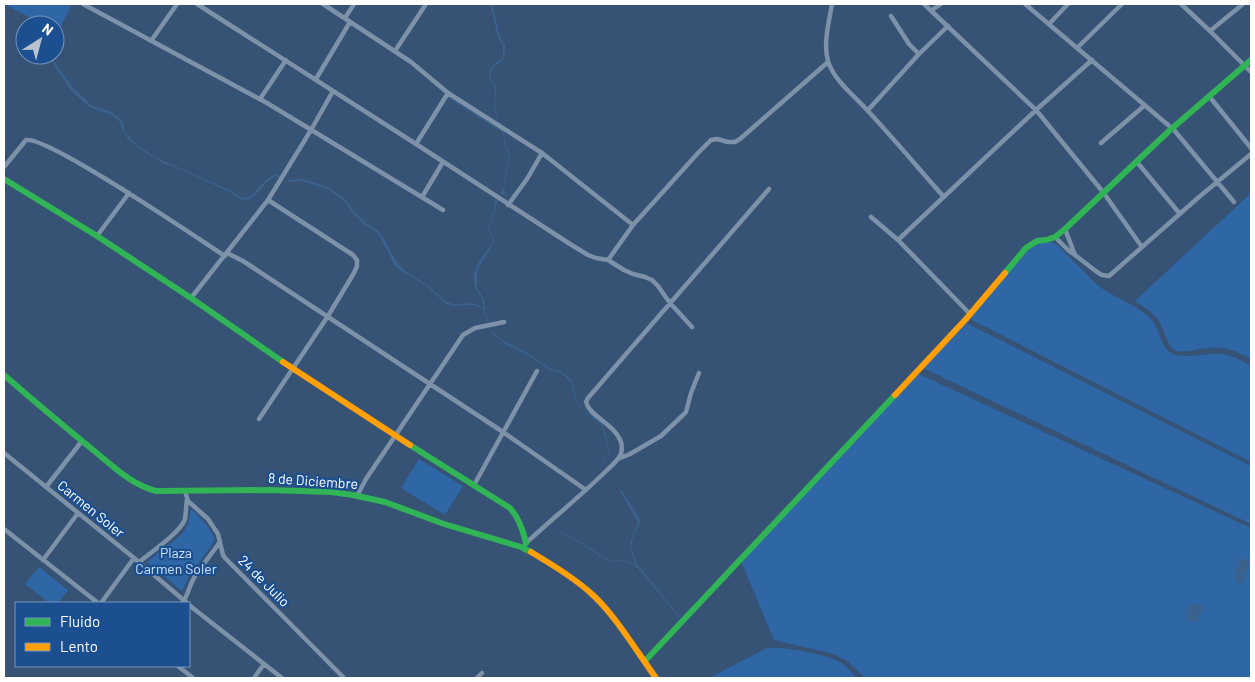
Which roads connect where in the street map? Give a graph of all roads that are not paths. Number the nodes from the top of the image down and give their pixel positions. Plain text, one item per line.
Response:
1 (83, 4) edge
2 (177, 4) edge
3 (197, 4) edge
4 (323, 4) edge
5 (354, 4) edge
6 (426, 4) edge
7 (832, 4) edge
8 (924, 4) edge
9 (941, 4) edge
10 (1025, 4) edge
11 (1068, 4) edge
12 (1122, 4) edge
13 (1181, 4) edge
14 (1243, 4) edge
15 (932, 10) junction
16 (891, 16) dead end
17 (345, 18) junction
18 (350, 22) junction
19 (1049, 24) junction
20 (948, 26) junction
21 (1210, 31) junction
22 (151, 41) junction
23 (1077, 48) junction
24 (395, 51) junction
25 (919, 54) junction
26 (286, 60) junction
27 (1092, 60) junction
28 (1251, 60) edge
29 (828, 62) junction
30 (1245, 65) junction
31 (1251, 72) edge
32 (316, 79) junction
33 (333, 90) junction
34 (448, 93) junction
35 (1209, 96) junction
36 (260, 99) junction
37 (1145, 105) junction
38 (868, 110) junction
39 (1036, 110) junction
40 (1172, 128) junction
41 (312, 130) junction
42 (1101, 143) dead end
43 (416, 144) junction
44 (1251, 148) edge
45 (542, 154) junction
46 (1251, 154) edge
47 (443, 162) junction
48 (1137, 162) junction
49 (4, 166) edge
50 (4, 179) edge
51 (1217, 182) junction
52 (769, 189) dead end
53 (1103, 192) junction
54 (129, 194) junction
55 (422, 197) junction
56 (944, 197) junction
57 (268, 200) junction
58 (1234, 202) dead end
59 (508, 205) junction
60 (443, 210) dead end
61 (1180, 214) junction
62 (871, 216) dead end
63 (633, 225) junction
64 (1065, 229) junction
65 (97, 236) junction
66 (1055, 237) junction
67 (898, 240) junction
68 (1142, 247) junction
69 (225, 255) junction
70 (1075, 255) junction
71 (608, 260) junction
72 (192, 298) junction
73 (670, 303) junction
74 (970, 314) junction
75 (328, 316) junction
76 (504, 322) dead end
77 (692, 328) dead end
78 (292, 368) junction
79 (537, 371) dead end
80 (699, 373) dead end
81 (4, 375) edge
82 (430, 383) junction
83 (259, 419) dead end
84 (504, 432) junction
85 (395, 436) junction
86 (82, 441) junction
87 (4, 454) edge
88 (617, 460) junction
89 (474, 485) junction
90 (46, 487) junction
91 (586, 490) junction
92 (185, 491) junction
93 (357, 496) junction
94 (187, 498) junction
95 (78, 513) junction
96 (4, 530) edge
97 (220, 541) junction
98 (523, 545) junction
99 (134, 558) junction
100 (43, 560) junction
101 (139, 562) junction
102 (98, 602) edge
103 (100, 602) edge
104 (184, 602) edge
105 (185, 602) edge
106 (190, 607) edge
107 (644, 661) junction
108 (264, 664) junction
109 (179, 667) edge
110 (482, 673) dead end
111 (194, 678) edge
112 (254, 678) edge
113 (282, 678) edge
114 (344, 678) edge
115 (477, 678) edge
116 (656, 678) edge

1 - 22 street
2 - 22 street
3 - 26 street
4 - 17 street
5 - 17 street
6 - 24 street
7 - 29 street
8 - 15 street
9 - 15 street
10 - 19 street
11 - 19 street
12 - 23 street
13 - 21 street
14 - 21 street
15 - 20 street
16 - 25 street
17 - 18 street
18 - 24 street
18 - 32 street
19 - 23 street
20 - 25 street
20 - 39 street
21 - 30 street
22 - 36 street
23 - 27 street
24 - 34 street
25 - 38 street
26 - 32 street
26 - 36 street
27 - 37 street
27 - 39 street
28 - 30 street
29 - 38 street
29 - 63 street
30 - 31 street
30 - 35 street
32 - 33 street
33 - 41 street
33 - 43 street
34 - 43 street
34 - 45 street
35 - 40 street
35 - 44 street
36 - 41 street
37 - 40 street
37 - 42 street
38 - 56 street
39 - 53 street
39 - 56 street
40 - 48 street
40 - 51 street
41 - 55 street
41 - 57 street
43 - 47 street
45 - 59 street
45 - 63 street
46 - 51 street
47 - 55 street
47 - 59 street
48 - 53 street
48 - 61 street
49 - 54 street
50 - 65 street
51 - 58 street
51 - 61 street
52 - 73 street
53 - 64 street
53 - 68 street
54 - 65 street
54 - 69 street
55 - 60 street
56 - 67 street
57 - 69 street
57 - 75 street
59 - 71 street
61 - 68 street
62 - 67 street
63 - 71 street
64 - 66 street
64 - 70 street
65 - 72 street
66 - 70 street
66 - 74 street
67 - 74 street
68 - 70 street
69 - 72 street
69 - 75 street
71 - 73 street
72 - 78 street
73 - 77 street
73 - 88 street
74 - 107 street
75 - 78 street
75 - 82 street
76 - 82 street
78 - 83 street
78 - 85 street
79 - 84 street
80 - 88 street
81 - 86 street, 8 de Diciembre
82 - 84 street
82 - 85 street
84 - 89 street
84 - 91 street
85 - 89 street
85 - 93 street
86 - 90 street
86 - 92 street, 8 de Diciembre
87 - 90 street, Carmen Soler
88 - 91 street
89 - 98 street
90 - 95 street, Carmen Soler
91 - 98 street
92 - 93 street, 8 de Diciembre
92 - 94 street, 24 de Julio
93 - 98 street, 8 de Diciembre
94 - 97 street, 24 de Julio
94 - 101 street
95 - 99 street, Carmen Soler
95 - 100 street
96 - 100 street
97 - 105 street
97 - 114 street, 24 de Julio
98 - 107 street, 8 de Diciembre
99 - 101 street, Carmen Soler
99 - 103 street
100 - 102 street
101 - 104 street, Carmen Soler
106 - 108 street, Carmen Soler
107 - 116 street, 8 de Diciembre
108 - 112 street
108 - 113 street, Carmen Soler
109 - 111 street
110 - 115 street

